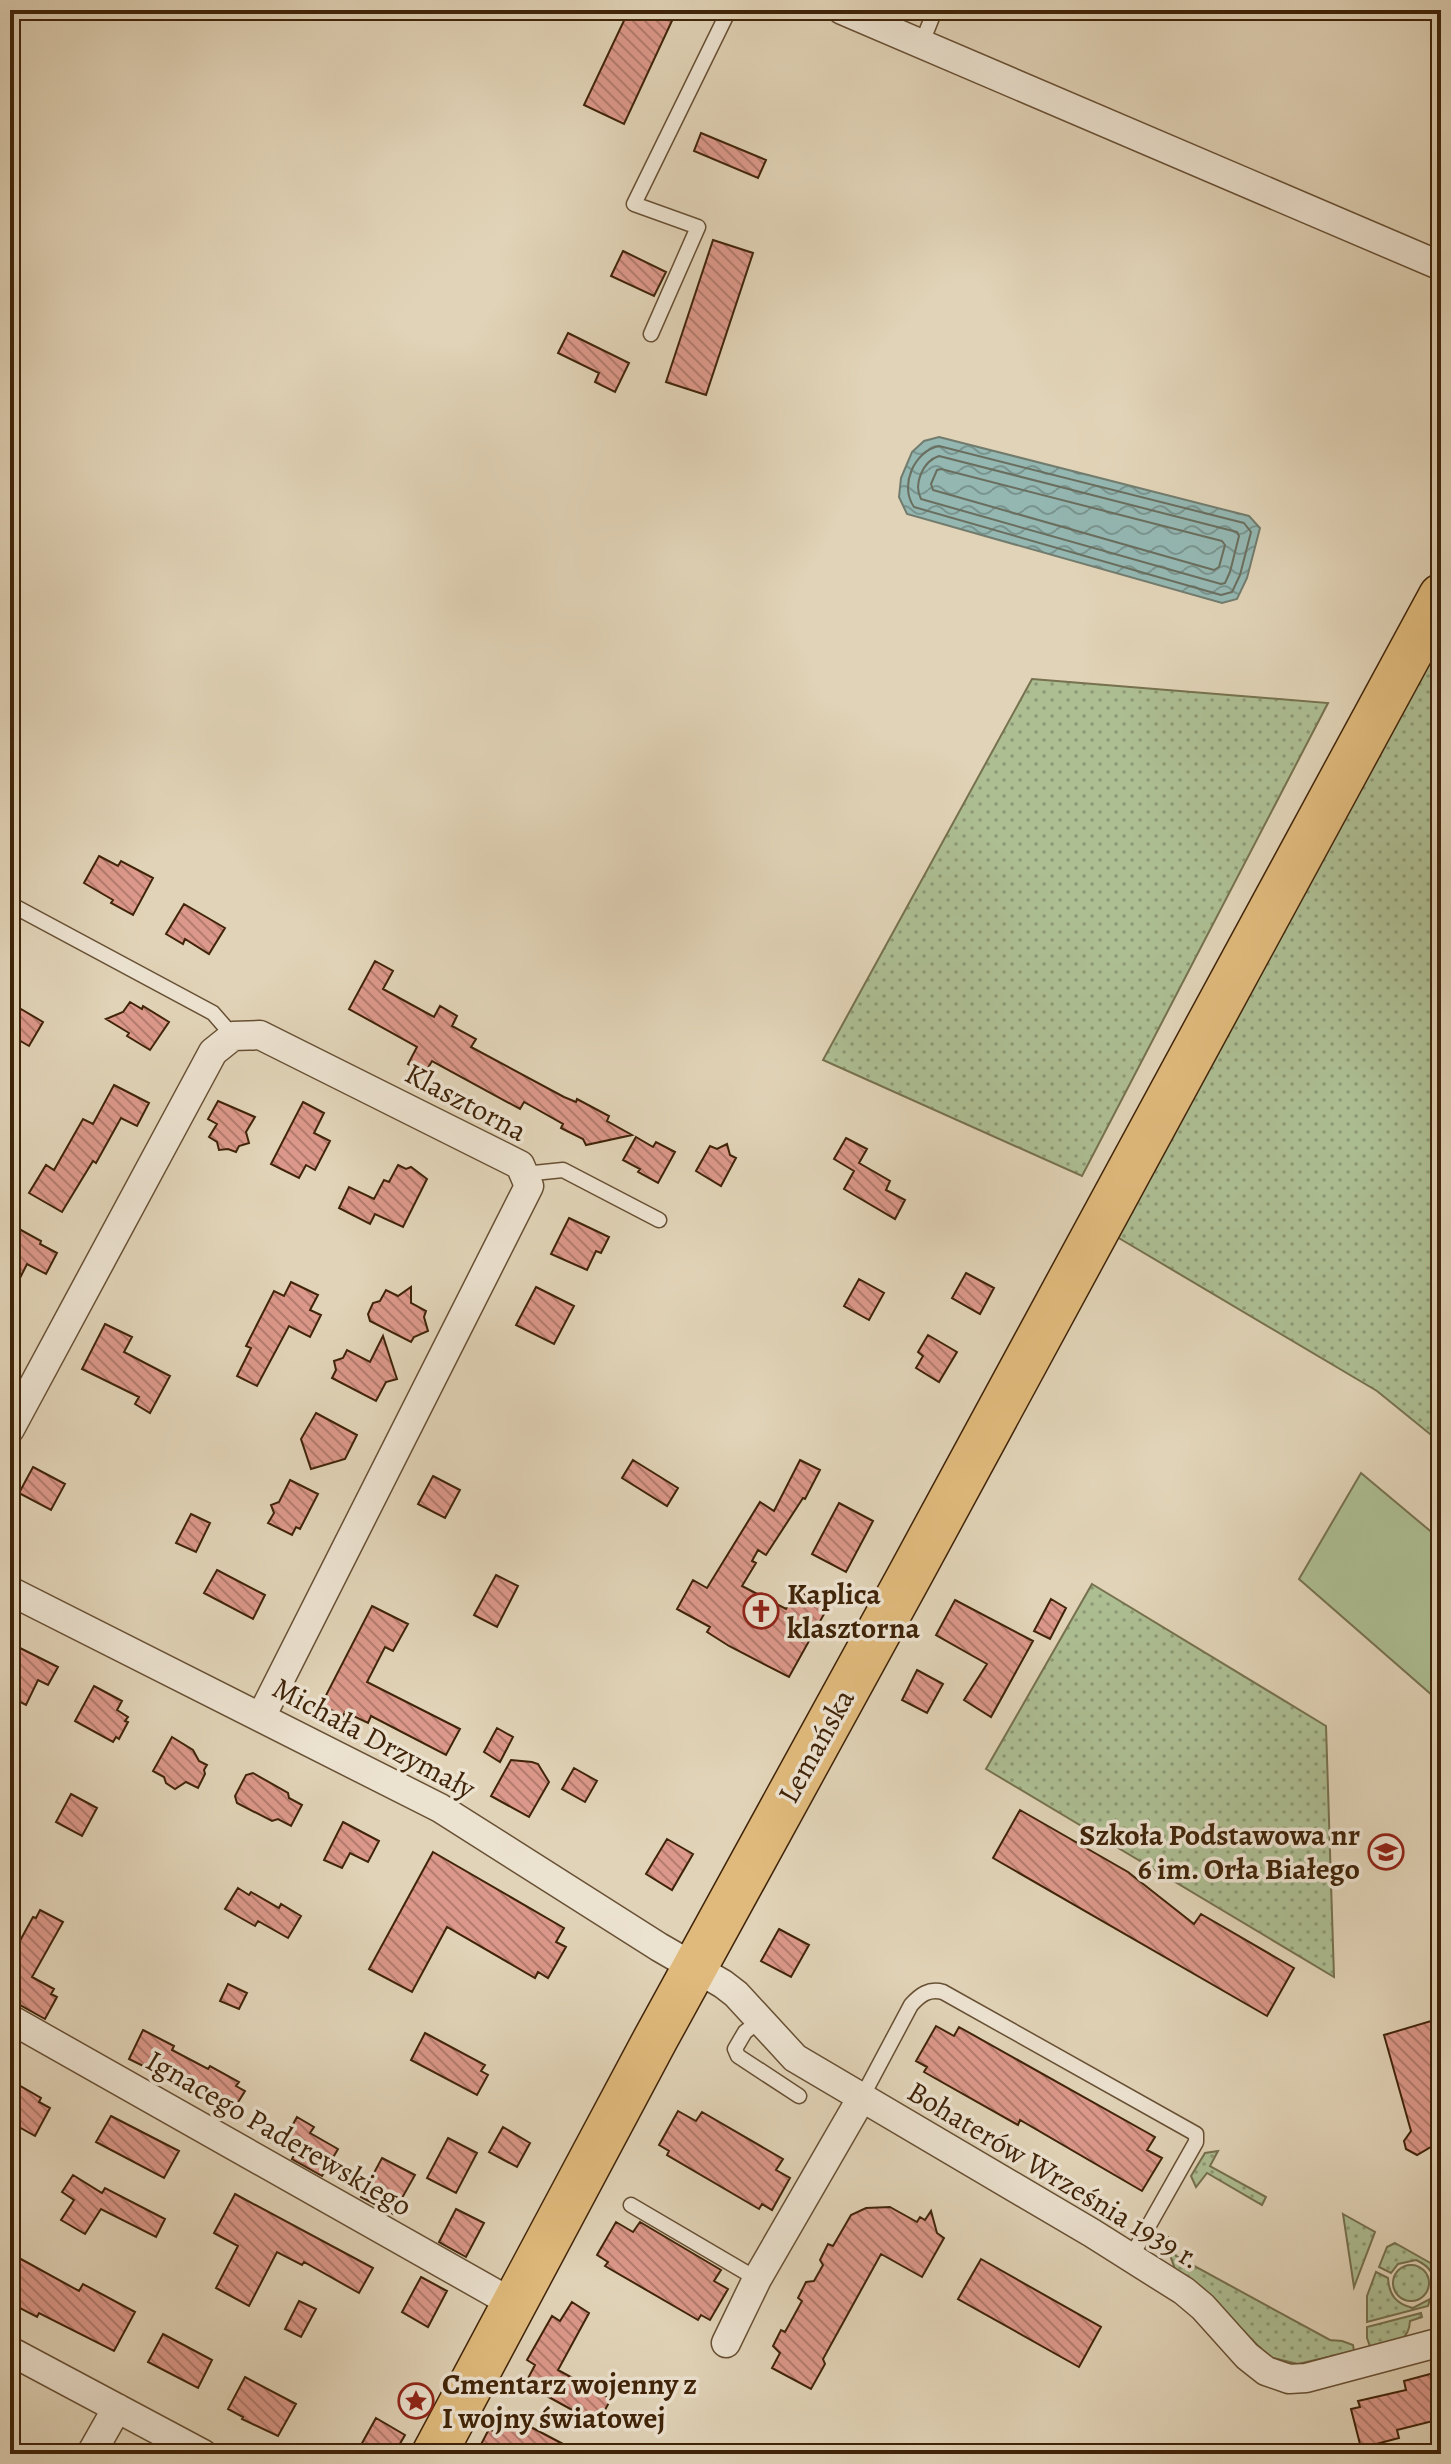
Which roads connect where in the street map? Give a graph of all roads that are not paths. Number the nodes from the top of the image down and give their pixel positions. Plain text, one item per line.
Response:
1 (729, 10) edge
2 (842, 10) edge
3 (935, 10) edge
4 (921, 45) junction
5 (1441, 266) edge
6 (651, 334) dead end
7 (1441, 596) edge
8 (10, 904) edge
9 (233, 1036) junction
10 (524, 1174) junction
11 (659, 1220) dead end
12 (10, 1429) edge
13 (10, 1591) edge
14 (261, 1717) junction
15 (694, 1967) junction
16 (10, 2019) edge
17 (759, 2021) junction
18 (799, 2096) dead end
19 (861, 2099) junction
20 (631, 2205) dead end
21 (1131, 2257) junction
22 (757, 2279) junction
23 (514, 2304) junction
24 (1441, 2342) edge
25 (726, 2343) dead end
26 (10, 2351) edge
27 (117, 2408) junction
28 (91, 2454) edge
29 (203, 2454) edge
30 (434, 2454) edge

1 - 6 lane
2 - 4 street
3 - 4 lane
4 - 5 street
7 - 15 main road, Lemańska
8 - 9 lane
9 - 10 street, Klasztorna
9 - 12 street
10 - 11 lane
10 - 14 street, Klasztorna
13 - 14 street, Michała Drzymały
14 - 15 street, Michała Drzymały
15 - 17 street, Bohaterów Września 1939 r.
15 - 23 main road, Lemańska
16 - 23 street, Ignacego Paderewskiego
17 - 18 lane
17 - 19 street, Bohaterów Września 1939 r.
19 - 21 street, Bohaterów Września 1939 r.
19 - 21 lane
19 - 22 street
20 - 22 lane
21 - 24 street, Bohaterów Września 1939 r.
22 - 25 street
23 - 30 main road, Lemańska
26 - 27 street
27 - 28 street
27 - 29 street

